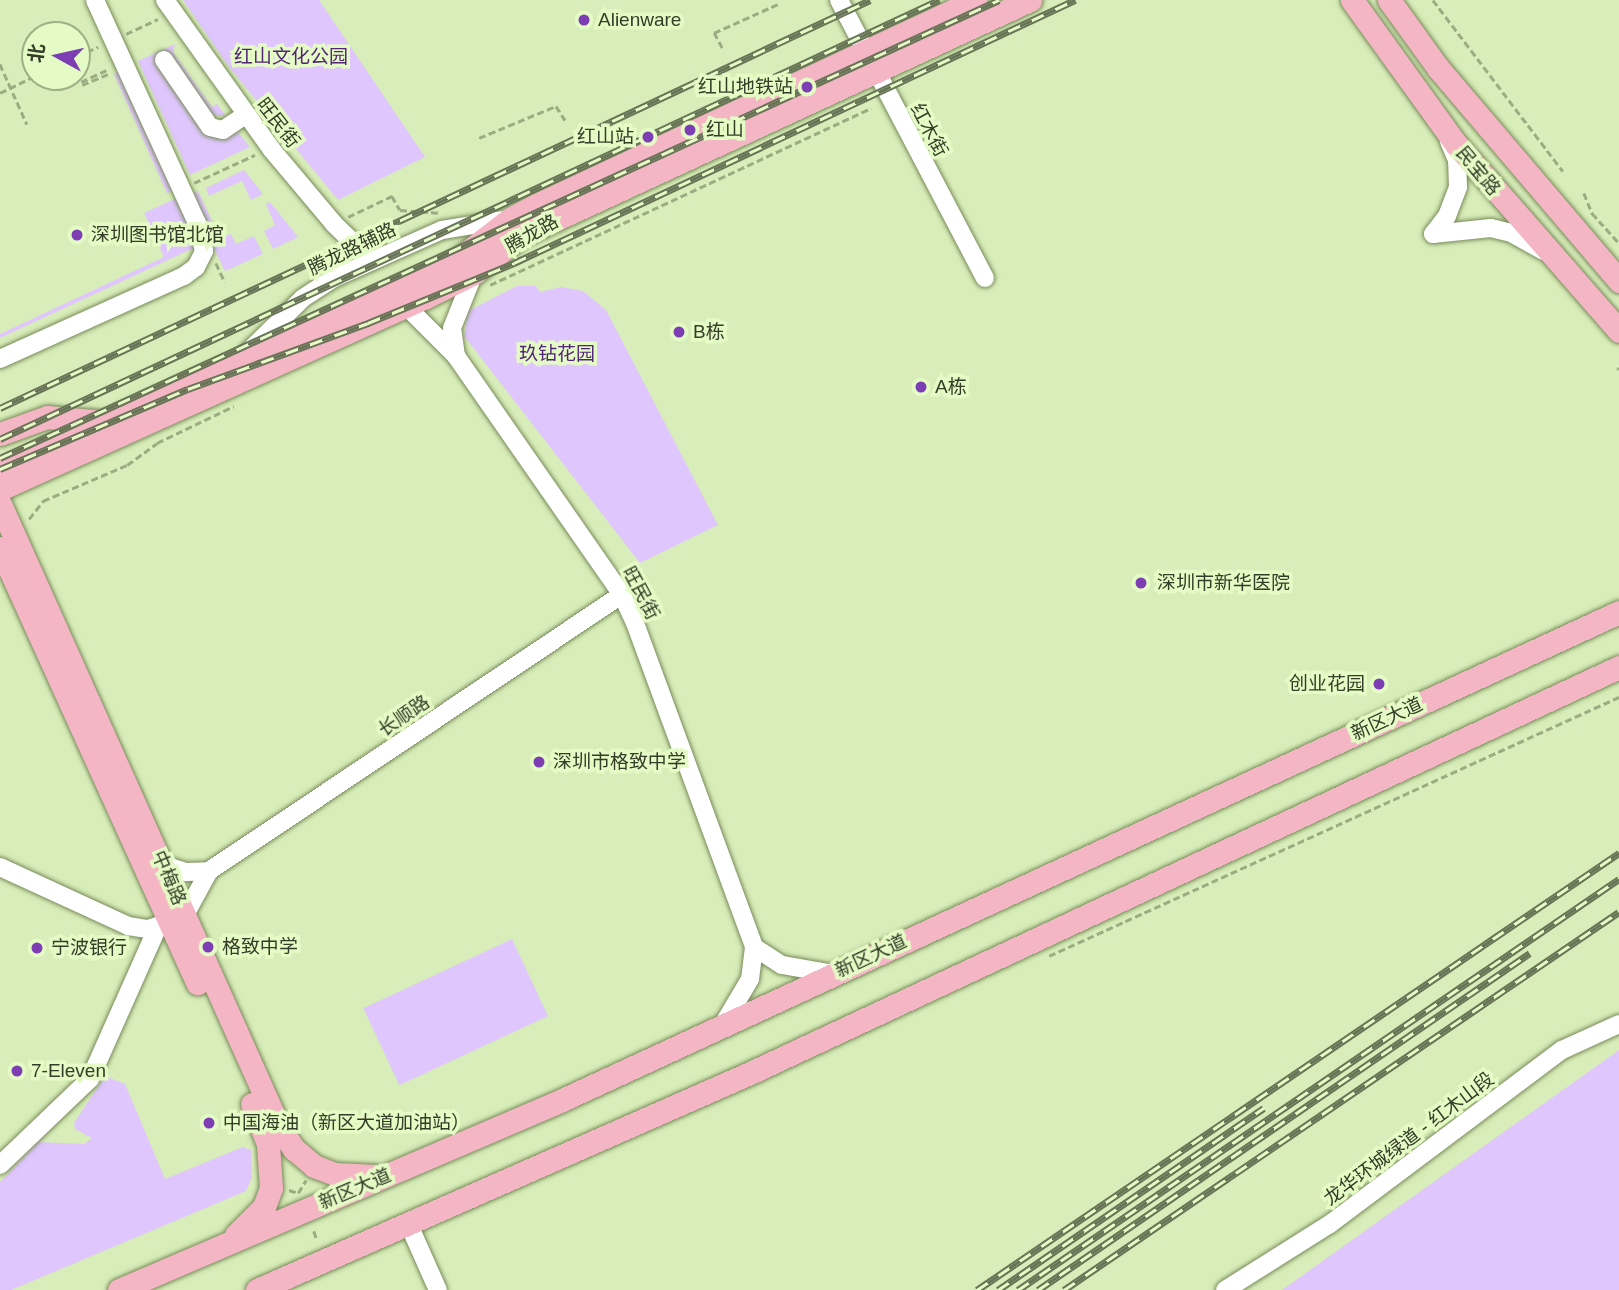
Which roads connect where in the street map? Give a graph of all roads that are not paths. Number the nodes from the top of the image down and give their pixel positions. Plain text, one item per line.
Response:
1 (95, 0) edge
2 (839, 0) edge
3 (976, 0) edge
4 (1030, 0) edge
5 (1352, 0) edge
6 (1389, 0) edge
7 (163, 9) edge
8 (164, 60) dead end
9 (869, 62) junction
10 (245, 115) junction
11 (1445, 130) junction
12 (510, 219) junction
13 (372, 261) junction
14 (1555, 261) junction
15 (985, 278) dead end
16 (479, 281) junction
17 (1619, 281) edge
18 (406, 306) junction
19 (1619, 331) edge
20 (456, 356) junction
21 (0, 359) edge
22 (237, 363) junction
23 (107, 422) junction
24 (0, 434) edge
25 (0, 471) edge
26 (0, 489) edge
27 (0, 504) edge
28 (0, 548) edge
29 (622, 595) junction
30 (1619, 612) edge
31 (1619, 667) edge
32 (164, 865) junction
33 (0, 867) edge
34 (209, 871) junction
35 (171, 921) junction
36 (754, 947) junction
37 (834, 974) junction
38 (724, 1023) junction
39 (1619, 1024) edge
40 (0, 1165) edge
41 (396, 1172) junction
42 (409, 1225) junction
43 (223, 1246) junction
44 (119, 1290) edge
45 (257, 1290) edge
46 (438, 1290) edge
47 (1225, 1290) edge

1 - 21 street
2 - 9 street, 红木街
3 - 9 main road, 腾龙路
4 - 9 main road, 腾龙路
5 - 11 main road, 民宝路
6 - 17 main road, 民宝路
7 - 10 street, 旺民街
8 - 10 street
9 - 12 main road, 腾龙路
9 - 15 street, 红木街
9 - 16 main road, 腾龙路
10 - 13 street, 旺民街
11 - 14 main road, 民宝路
11 - 14 street
12 - 13 street, 腾龙路辅路
12 - 22 main road, 腾龙路
13 - 22 street, 腾龙路辅路
14 - 19 main road, 民宝路
16 - 18 main road, 腾龙路
16 - 20 street
18 - 20 street, 旺民街
18 - 26 main road, 腾龙路
20 - 29 street, 旺民街
22 - 23 main road, 腾龙路
23 - 24 main road
23 - 25 main road, 腾龙路
27 - 32 main road, 中梅路
28 - 35 main road, 中梅路
29 - 34 street, 长顺路
29 - 36 street, 旺民街
30 - 37 main road, 新区大道
31 - 42 main road
32 - 34 street
32 - 35 main road, 中梅路
33 - 35 street
34 - 35 street
35 - 40 street
35 - 41 main road, 中梅路
35 - 43 main road, 中梅路
36 - 37 street
36 - 38 street
37 - 38 main road, 新区大道
38 - 41 main road, 新区大道
39 - 47 street, 龙华环城绿道 - 红木山段
41 - 43 main road, 新区大道
42 - 45 main road
42 - 46 street
43 - 44 main road, 新区大道

